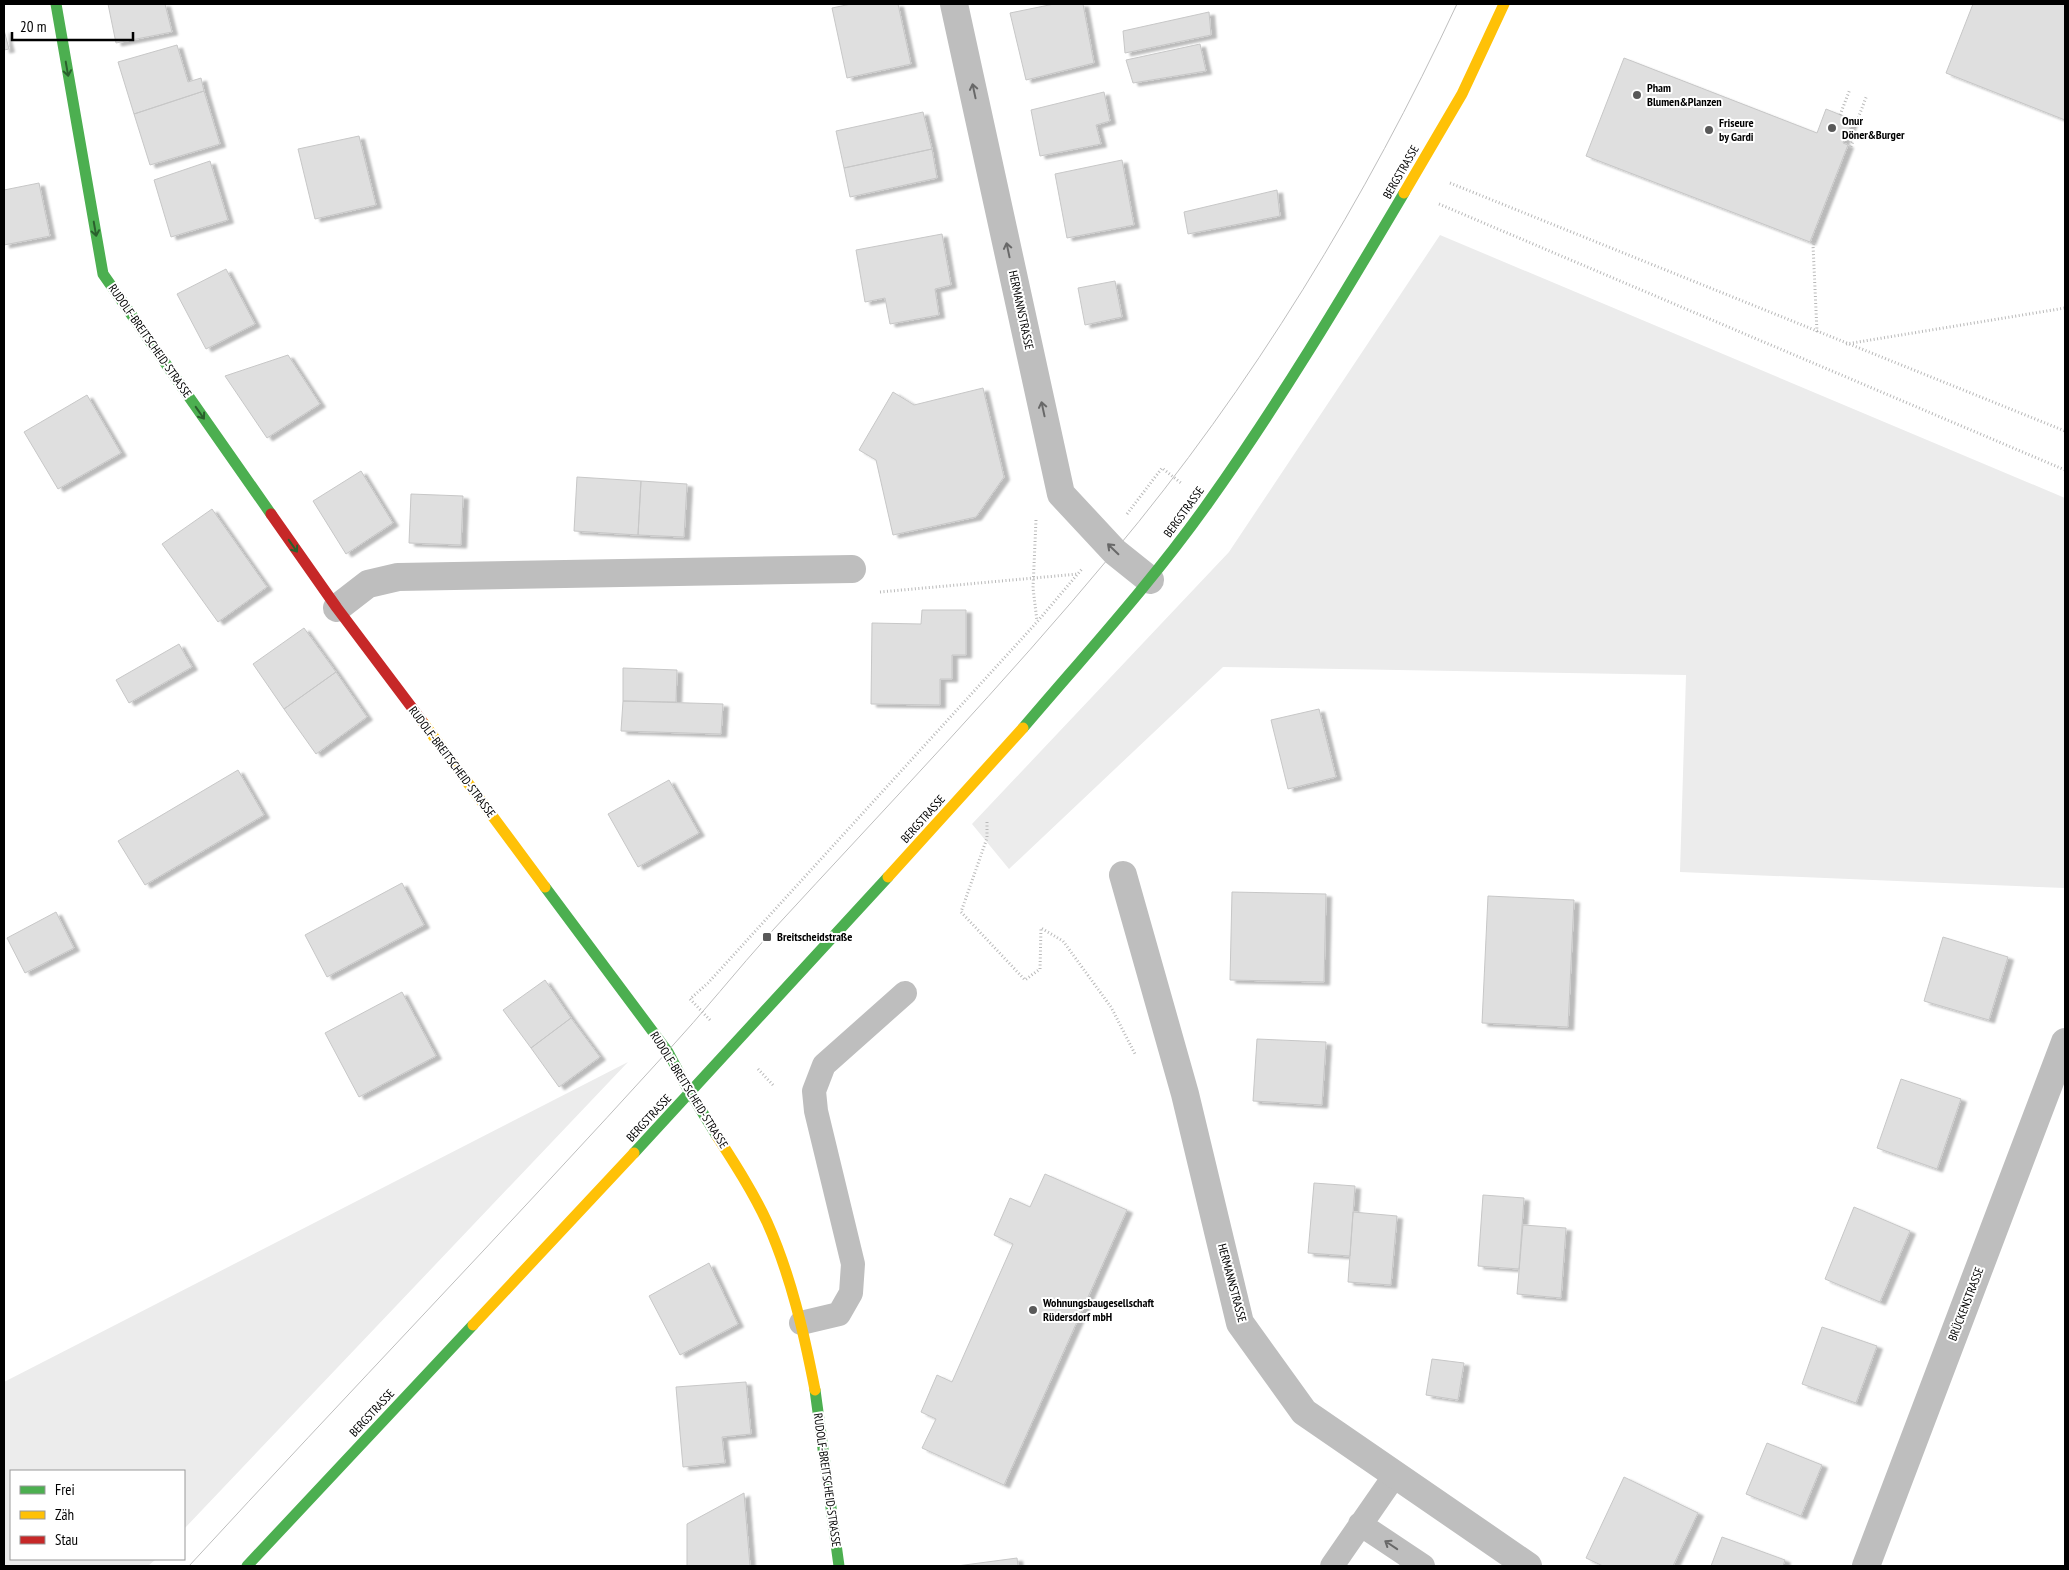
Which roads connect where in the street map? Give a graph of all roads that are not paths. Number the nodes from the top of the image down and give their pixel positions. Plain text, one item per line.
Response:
1 (56, 4) edge
2 (954, 4) edge
3 (1504, 4) edge
4 (852, 570) road end
5 (1150, 580) junction
6 (337, 608) junction
7 (1123, 875) dead end
8 (905, 994) dead end
9 (2065, 1042) edge
10 (690, 1094) junction
11 (801, 1323) junction
12 (1395, 1475) junction
13 (1360, 1524) junction
14 (1875, 1563) edge
15 (247, 1566) edge
16 (839, 1566) edge
17 (1332, 1566) edge
18 (1423, 1566) edge
19 (1528, 1566) edge

1 -> 6 street, RUDOLF-BREITSCHEID-STRASSE
5 -> 2 street, HERMANNSTRASSE
3 - 5 street, BERGSTRASSE
4 - 6 street
5 - 10 street, BERGSTRASSE
6 - 10 street, RUDOLF-BREITSCHEID-STRASSE
7 - 12 street, HERMANNSTRASSE
8 - 11 lane
9 - 14 street, BRÜCKENSTRASSE
10 - 11 street, RUDOLF-BREITSCHEID-STRASSE
10 - 15 street, BERGSTRASSE
11 - 16 street, RUDOLF-BREITSCHEID-STRASSE
12 - 13 lane
12 - 19 street, HERMANNSTRASSE
13 - 17 lane
18 -> 13 lane

